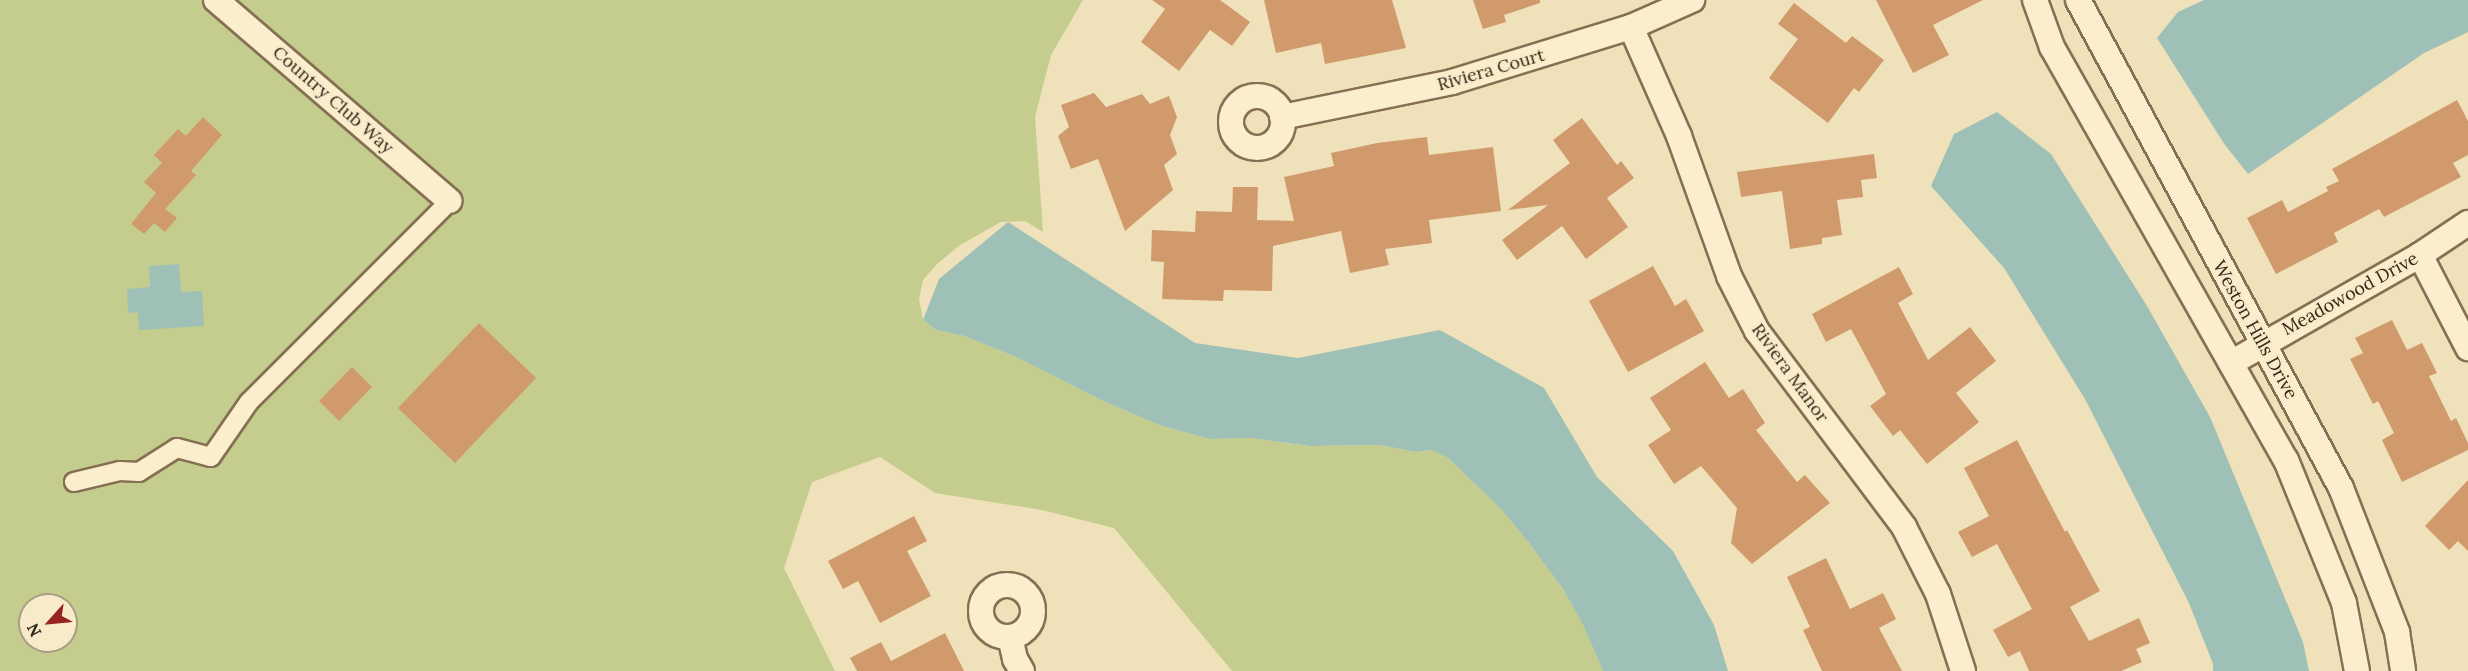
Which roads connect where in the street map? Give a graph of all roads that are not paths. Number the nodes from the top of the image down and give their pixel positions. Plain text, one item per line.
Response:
1 (216, 0) edge
2 (1692, 0) edge
3 (2035, 0) edge
4 (2078, 0) edge
5 (1631, 27) junction
6 (1282, 117) dead end
7 (450, 201) joint
8 (2468, 222) edge
9 (2420, 255) junction
10 (2262, 344) junction
11 (2468, 348) edge
12 (2231, 363) junction
13 (74, 483) dead end
14 (1010, 636) dead end
15 (1022, 671) edge
16 (1963, 671) edge
17 (2357, 671) edge
18 (2403, 671) edge

1 - 7 street, Country Club Way
2 - 5 street, Riviera Court
3 - 12 street, Weston Hills Drive
4 - 10 street, Weston Hills Drive
5 - 6 street, Riviera Court
5 - 16 street, Riviera Manor
7 - 13 street
8 - 9 street, Meadowood Drive
9 - 10 street, Meadowood Drive
9 - 11 street
10 - 12 street, Meadowood Drive
10 - 18 street, Weston Hills Drive
12 - 17 street, Weston Hills Drive
14 - 15 street

